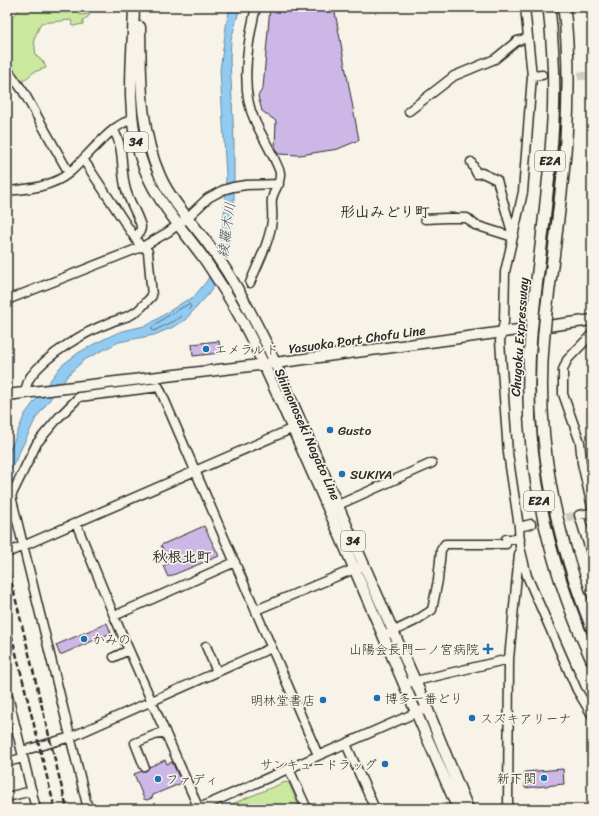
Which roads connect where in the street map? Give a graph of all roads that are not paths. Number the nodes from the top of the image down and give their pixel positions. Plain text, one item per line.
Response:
1 (134, 7) edge
2 (139, 7) edge
3 (256, 7) edge
4 (526, 7) edge
5 (549, 7) edge
6 (564, 7) edge
7 (528, 38) junction
8 (7, 69) edge
9 (542, 75) tunnel mouth
10 (532, 76) junction
11 (409, 111) dead end
12 (132, 120) junction
13 (114, 131) junction
14 (83, 159) junction
15 (471, 162) dead end
16 (69, 174) junction
17 (279, 184) junction
18 (7, 191) edge
19 (187, 218) junction
20 (425, 219) dead end
21 (177, 225) junction
22 (513, 236) junction
23 (135, 238) junction
24 (143, 247) junction
25 (250, 283) dead end
26 (7, 300) edge
27 (592, 320) edge
28 (502, 332) junction
29 (592, 334) edge
30 (275, 363) junction
31 (263, 364) junction
32 (28, 393) junction
33 (7, 395) edge
34 (302, 424) junction
35 (292, 429) junction
36 (432, 463) dead end
37 (196, 471) junction
38 (338, 505) junction
39 (592, 507) edge
40 (592, 513) edge
41 (76, 523) junction
42 (530, 524) tunnel mouth
43 (519, 527) junction
44 (520, 543) junction
45 (23, 546) junction
46 (7, 552) edge
47 (592, 556) edge
48 (235, 562) junction
49 (359, 567) junction
50 (256, 610) junction
51 (114, 616) junction
52 (592, 628) edge
53 (393, 632) junction
54 (383, 636) junction
55 (206, 646) dead end
56 (271, 648) junction
57 (129, 650) junction
58 (114, 657) dead end
59 (509, 659) junction
60 (592, 660) edge
61 (217, 672) junction
62 (414, 681) junction
63 (403, 684) junction
64 (7, 692) edge
65 (151, 701) junction
66 (427, 708) junction
67 (416, 713) junction
68 (592, 715) edge
69 (165, 731) junction
70 (71, 737) junction
71 (346, 744) junction
72 (22, 754) junction
73 (318, 755) junction
74 (7, 762) edge
75 (144, 766) dead end
76 (289, 769) junction
77 (32, 791) junction
78 (7, 797) edge
79 (36, 809) edge
80 (88, 809) edge
81 (198, 809) edge
82 (307, 809) edge
83 (375, 809) edge
84 (458, 809) edge
85 (468, 809) edge
86 (508, 809) edge

1 - 12 main road, Shimonoseki Nagato Line / 34
2 - 19 main road, Shimonoseki Nagato Line / 34
3 - 17 street
4 - 7 street
5 - 60 highway, Chugoku Expressway / E2A, bridge
6 - 52 highway, Chugoku Expressway / E2A, bridge
7 - 10 street
7 - 11 street
8 - 16 street
9 - 10 street
10 - 22 street
12 - 13 street
12 - 21 main road, Shimonoseki Nagato Line / 34
13 - 14 street
13 - 23 street
14 - 16 street
14 - 23 street
15 - 22 street
16 - 18 street
17 - 19 street
17 - 25 street
19 - 21 street
19 - 30 main road, Shimonoseki Nagato Line / 34
20 - 22 street
21 - 24 street
21 - 31 main road, Shimonoseki Nagato Line / 34
22 - 28 street
23 - 24 street
24 - 26 street
24 - 32 street
27 - 28 main road, Yasuoka Port Chofu Line
28 - 30 main road, Yasuoka Port Chofu Line
28 - 43 street
29 - 39 street
30 - 31 main road, Yasuoka Port Chofu Line
30 - 34 main road, Shimonoseki Nagato Line / 34
31 - 32 main road, Yasuoka Port Chofu Line
31 - 35 main road, Shimonoseki Nagato Line / 34
32 - 33 main road, Yasuoka Port Chofu Line
34 - 35 street
34 - 38 main road, Shimonoseki Nagato Line / 34
35 - 37 street
35 - 49 main road, Shimonoseki Nagato Line / 34
36 - 38 street
37 - 41 street
37 - 45 street
37 - 48 street
38 - 49 main road, Shimonoseki Nagato Line / 34
40 - 47 street
41 - 45 street
41 - 51 street
42 - 43 street
43 - 44 street
44 - 53 street
44 - 59 street
44 - 68 street
45 - 46 street
45 - 70 street
48 - 50 street
48 - 51 street
49 - 50 street
49 - 53 main road, Shimonoseki Nagato Line / 34
49 - 54 main road, Shimonoseki Nagato Line / 34
50 - 56 street
51 - 57 street
53 - 54 street
53 - 62 main road, Shimonoseki Nagato Line / 34
54 - 63 main road, Shimonoseki Nagato Line / 34
55 - 61 street
56 - 61 street
56 - 73 street
57 - 58 street
57 - 65 street
59 - 62 street
59 - 86 street
61 - 65 street
62 - 63 street
62 - 66 main road, Shimonoseki Nagato Line / 34
63 - 67 main road, Shimonoseki Nagato Line / 34
64 - 72 street
65 - 69 street
65 - 70 street
66 - 67 street
66 - 85 main road, Shimonoseki Nagato Line / 34
67 - 71 street
67 - 84 main road, Shimonoseki Nagato Line / 34
69 - 75 street
69 - 81 street
70 - 72 street
70 - 80 street
71 - 73 street
71 - 83 street
72 - 74 street
72 - 77 street
73 - 76 street
76 - 81 street
76 - 82 street
77 - 78 street
77 - 79 street

